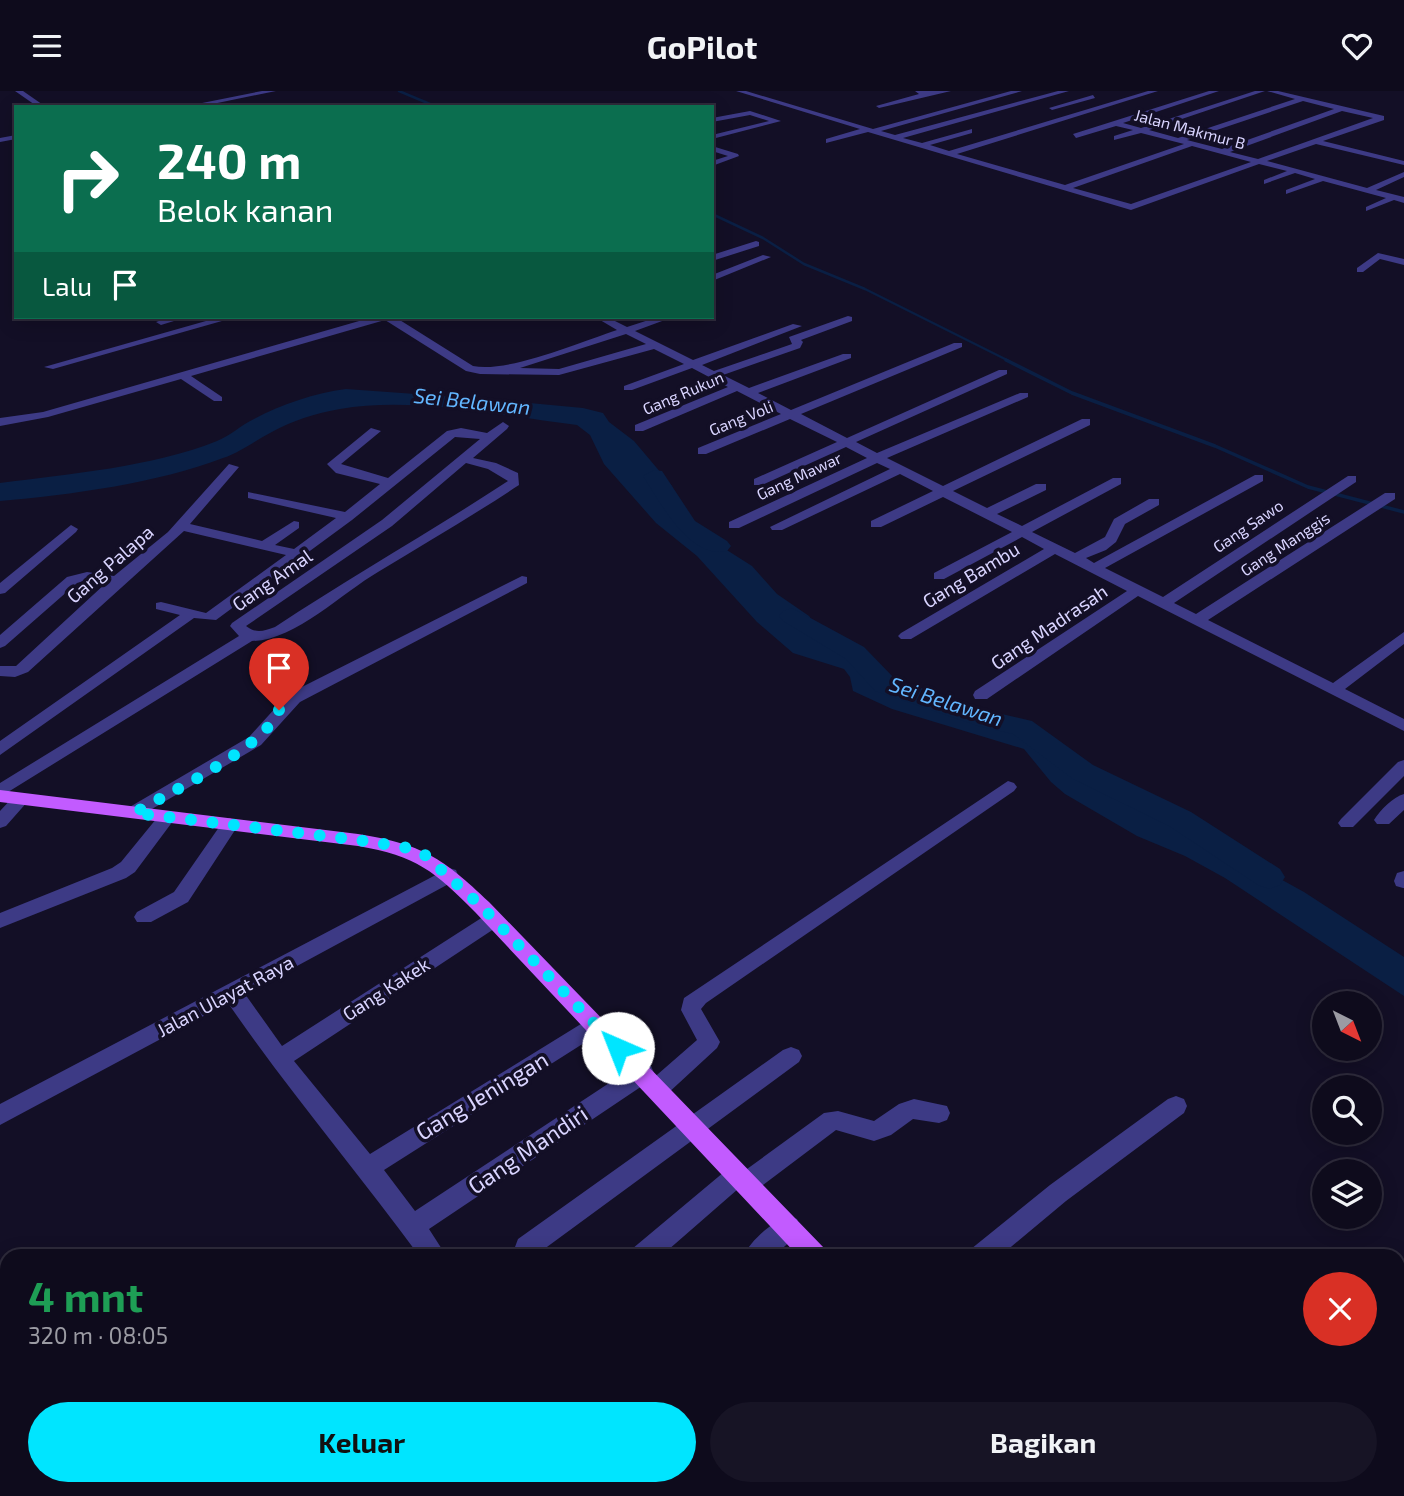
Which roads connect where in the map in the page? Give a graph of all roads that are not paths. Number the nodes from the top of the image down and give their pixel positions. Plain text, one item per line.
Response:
1 (18, 91) edge
2 (273, 91) edge
3 (739, 91) edge
4 (917, 91) edge
5 (948, 91) edge
6 (993, 91) edge
7 (1018, 91) edge
8 (1066, 91) edge
9 (1155, 91) edge
10 (1216, 91) edge
11 (1262, 91) edge
12 (1270, 91) edge
13 (926, 94) junction
14 (1101, 95) dead end
15 (1001, 96) junction
16 (1304, 99) junction
17 (958, 101) dead end
18 (1027, 102) junction
19 (40, 105) edge
20 (196, 105) edge
21 (879, 106) dead end
22 (1052, 108) junction
23 (1343, 108) junction
24 (809, 112) junction
25 (1076, 114) junction
26 (714, 120) edge
27 (776, 120) junction
28 (1114, 123) junction
29 (1227, 124) junction
30 (871, 130) junction
31 (1139, 130) junction
32 (969, 131) dead end
33 (714, 136) edge
34 (1076, 136) dead end
35 (1163, 137) junction
36 (897, 138) junction
37 (1117, 138) dead end
38 (1177, 140) junction
39 (829, 141) dead end
40 (1313, 141) junction
41 (1191, 144) junction
42 (923, 145) junction
43 (714, 149) edge
44 (1222, 152) junction
45 (951, 153) junction
46 (1260, 162) junction
47 (714, 163) edge
48 (1404, 163) edge
49 (1292, 172) junction
50 (1404, 174) edge
51 (1321, 179) junction
52 (1267, 183) dead end
53 (1050, 184) junction
54 (1353, 187) junction
55 (1065, 188) junction
56 (1367, 191) junction
57 (1289, 192) dead end
58 (1336, 195) dead end
59 (1394, 197) junction
60 (1404, 200) edge
61 (1369, 209) dead end
62 (756, 244) dead end
63 (714, 257) edge
64 (766, 257) dead end
65 (1404, 261) edge
66 (1360, 270) dead end
67 (714, 277) edge
68 (174, 319) edge
69 (224, 319) edge
70 (378, 319) edge
71 (388, 319) edge
72 (604, 319) edge
73 (661, 319) edge
74 (848, 319) dead end
75 (161, 322) dead end
76 (797, 326) dead end
77 (628, 331) junction
78 (655, 345) junction
79 (958, 345) dead end
80 (846, 356) dead end
81 (694, 364) junction
82 (49, 367) dead end
83 (500, 371) junction
84 (1003, 372) dead end
85 (715, 374) junction
86 (184, 376) junction
87 (628, 388) dead end
88 (744, 389) junction
89 (1024, 395) dead end
90 (218, 399) dead end
91 (793, 414) junction
92 (0, 422) edge
93 (1086, 422) dead end
94 (503, 426) dead end
95 (639, 428) dead end
96 (375, 431) dead end
97 (489, 437) junction
98 (848, 442) junction
99 (702, 450) dead end
100 (878, 457) junction
101 (463, 459) junction
102 (233, 467) dead end
103 (901, 469) junction
104 (1259, 478) dead end
105 (1352, 479) dead end
106 (1117, 481) dead end
107 (758, 482) dead end
108 (391, 483) junction
109 (1041, 487) dead end
110 (945, 491) junction
111 (253, 495) dead end
112 (1154, 502) dead end
113 (1381, 502) dead end
114 (988, 513) junction
115 (346, 517) junction
116 (876, 524) dead end
117 (293, 525) dead end
118 (734, 525) dead end
119 (182, 526) junction
120 (777, 527) dead end
121 (71, 529) dead end
122 (1020, 530) junction
123 (264, 546) junction
124 (1055, 548) junction
125 (297, 554) junction
126 (1075, 558) junction
127 (1095, 568) junction
128 (939, 576) dead end
129 (522, 580) dead end
130 (117, 581) junction
131 (0, 590) edge
132 (1138, 590) junction
133 (1164, 603) junction
134 (161, 606) dead end
135 (192, 613) junction
136 (211, 617) junction
137 (1198, 620) junction
138 (243, 631) junction
139 (906, 636) dead end
140 (1404, 637) edge
141 (0, 643) edge
142 (0, 671) edge
143 (1335, 690) junction
144 (981, 695) dead end
145 (1400, 718) edge
146 (0, 749) edge
147 (1404, 766) edge
148 (1008, 787) dead end
149 (7, 796) edge
150 (1404, 800) edge
151 (134, 813) junction
152 (167, 817) junction
153 (1383, 820) dead end
154 (0, 822) edge
155 (1347, 823) dead end
156 (230, 824) junction
157 (449, 875) junction
158 (144, 917) dead end
159 (494, 920) junction
160 (0, 921) edge
161 (232, 992) junction
162 (596, 1025) junction
163 (790, 1056) dead end
164 (279, 1059) junction
165 (650, 1081) junction
166 (1176, 1106) dead end
167 (939, 1113) dead end
168 (0, 1115) edge
169 (694, 1125) junction
170 (368, 1168) junction
171 (742, 1178) junction
172 (412, 1227) junction
173 (788, 1227) junction
174 (527, 1247) dead end
175 (429, 1249) edge
176 (651, 1249) edge
177 (764, 1249) edge
178 (809, 1249) edge
179 (990, 1249) edge

1 - 19 street
2 - 20 street
3 - 24 street
4 - 13 street
5 - 13 street
6 - 17 street
7 - 15 street
8 - 18 street
9 - 25 street
10 - 28 street
11 - 31 street
12 - 16 street
13 - 21 street
14 - 22 street
15 - 18 street
15 - 30 street
16 - 23 street
16 - 29 street
18 - 22 street
18 - 36 street
22 - 25 street
23 - 40 street
23 - 44 street
24 - 27 street
24 - 30 street
25 - 45 street
26 - 27 street
27 - 33 street
28 - 31 street, Jalan Makmur B
28 - 34 street
29 - 35 street
29 - 38 street
30 - 36 street
30 - 39 street
31 - 35 street, Jalan Makmur B
31 - 37 street
32 - 42 street
35 - 38 street, Jalan Makmur B
36 - 42 street
38 - 41 street, Jalan Makmur B
38 - 53 street
40 - 46 street
40 - 48 street
41 - 44 street, Jalan Makmur B
41 - 55 street
42 - 45 street
43 - 47 street
44 - 46 street, Jalan Makmur B
45 - 53 street
46 - 49 street, Jalan Makmur B
46 - 55 street
49 - 51 street, Jalan Makmur B
49 - 52 street
50 - 56 street
51 - 54 street, Jalan Makmur B
51 - 57 street
53 - 55 street
54 - 56 street, Jalan Makmur B
54 - 58 street
56 - 59 street, Jalan Makmur B
59 - 60 street, Jalan Makmur B
59 - 61 street
62 - 63 street
64 - 67 street
65 - 66 street
68 - 75 street
69 - 82 street
70 - 86 street
71 - 83 street
72 - 77 street
73 - 77 street
74 - 85 street
76 - 81 street
77 - 78 street
77 - 83 street
78 - 81 street
78 - 83 street
79 - 91 street, Gang Voli
80 - 88 street, Gang Rukun
81 - 85 street
81 - 87 street
84 - 98 street
85 - 88 street
86 - 90 street
86 - 92 street
88 - 91 street
88 - 95 street, Gang Rukun
89 - 100 street, Gang Mawar
91 - 98 street
91 - 99 street, Gang Voli
93 - 110 street
94 - 97 street, Gang Amal
96 - 108 street
97 - 101 street, Gang Amal
97 - 108 street
98 - 100 street
98 - 107 street
100 - 103 street
100 - 118 street, Gang Mawar
101 - 138 street, Gang Amal
101 - 138 street
102 - 119 street, Gang Palapa
103 - 110 street
103 - 120 street
104 - 127 street
105 - 133 street, Gang Sawo
106 - 122 street
108 - 115 street
109 - 114 street
110 - 114 street
110 - 116 street
111 - 115 street
112 - 126 street
113 - 137 street, Gang Manggis
114 - 122 street
115 - 125 street
117 - 123 street
119 - 123 street
119 - 130 street, Gang Palapa
121 - 131 street
122 - 124 street
122 - 128 street
123 - 125 street
124 - 126 street
124 - 139 street, Gang Bambu
125 - 136 street
126 - 127 street
127 - 132 street
129 - 151 street
130 - 141 street
130 - 142 street, Gang Palapa
132 - 133 street
132 - 144 street, Gang Madrasah
133 - 137 street
134 - 135 street
135 - 136 street
135 - 146 street
136 - 138 street
137 - 143 street
138 - 149 street, Gang Amal
140 - 143 street
143 - 145 street
147 - 155 street
148 - 165 street, Gang Mandiri
149 - 151 main road
149 - 154 street, Gang Amal
150 - 153 street
151 - 152 main road
152 - 156 main road
152 - 160 street
156 - 157 main road
156 - 158 street
157 - 159 main road
157 - 161 street, Jalan Ulayat Raya
159 - 162 main road
159 - 164 street, Gang Kakek
161 - 164 street
161 - 168 street, Jalan Ulayat Raya
162 - 165 main road
162 - 170 street, Gang Jeningan
163 - 169 street
164 - 170 street
165 - 169 main road
165 - 172 street, Gang Mandiri
166 - 179 street
167 - 171 street
169 - 171 main road
169 - 174 street
170 - 172 street
171 - 173 main road
171 - 176 street
172 - 175 street
173 - 177 street
173 - 178 main road

